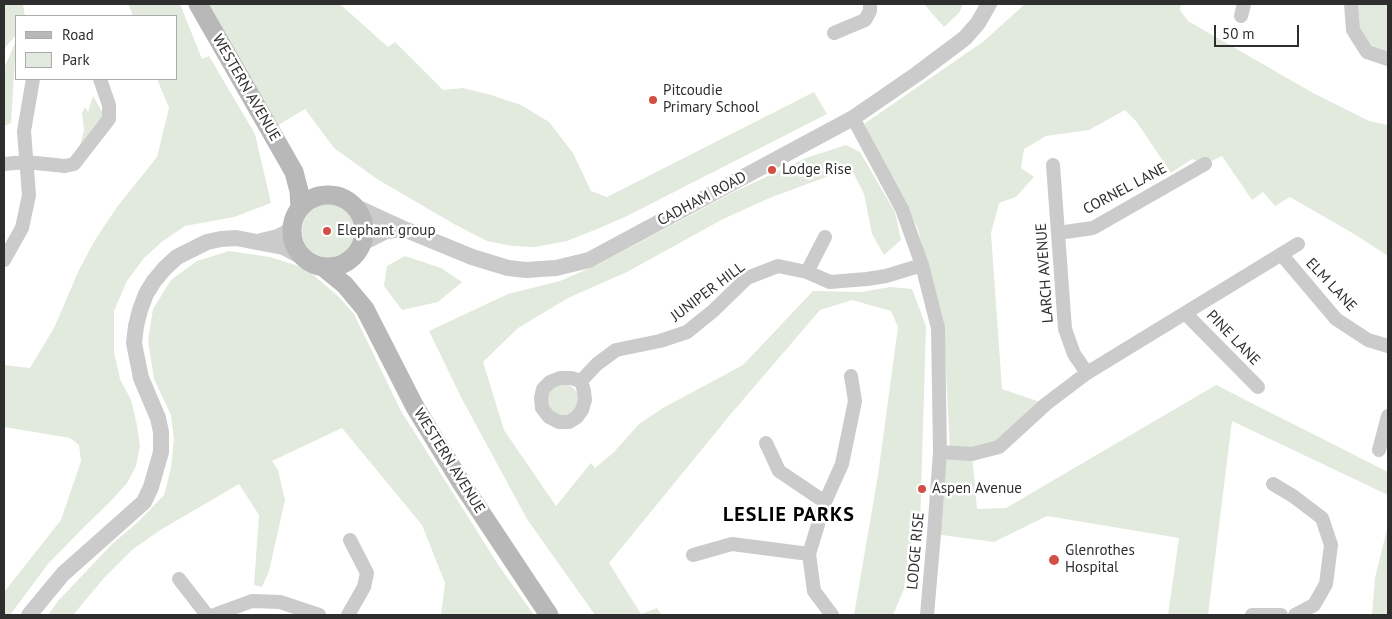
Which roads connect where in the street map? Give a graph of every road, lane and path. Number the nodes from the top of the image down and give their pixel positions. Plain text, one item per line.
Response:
1 (198, 4) edge
2 (870, 4) edge
3 (990, 4) edge
4 (1351, 4) edge
5 (834, 33) dead end
6 (1388, 59) edge
7 (33, 80) edge
8 (100, 80) edge
9 (853, 118) junction
10 (26, 162) junction
11 (4, 164) edge
12 (1205, 164) dead end
13 (1053, 165) dead end
14 (294, 172) junction
15 (327, 195) junction
16 (354, 206) junction
17 (297, 216) junction
18 (404, 229) junction
19 (1058, 233) junction
20 (825, 237) dead end
21 (258, 241) junction
22 (1298, 244) dead end
23 (359, 248) junction
24 (1281, 254) junction
25 (304, 258) junction
26 (4, 260) edge
27 (922, 265) junction
28 (323, 267) junction
29 (807, 272) junction
30 (360, 301) junction
31 (1185, 313) junction
32 (1388, 346) edge
33 (1087, 373) junction
34 (851, 376) dead end
35 (581, 382) dead end
36 (1258, 387) dead end
37 (1388, 416) edge
38 (766, 443) dead end
39 (1379, 450) dead end
40 (940, 452) junction
41 (1273, 484) dead end
42 (825, 502) junction
43 (350, 540) dead end
44 (809, 554) junction
45 (693, 555) dead end
46 (179, 579) dead end
47 (30, 615) edge
48 (207, 615) edge
49 (214, 615) edge
50 (319, 615) edge
51 (348, 615) edge
52 (549, 615) edge
53 (831, 615) edge
54 (926, 615) edge
55 (1252, 615) edge
56 (1280, 615) edge
57 (1295, 615) edge

1 - 14 main road, WESTERN AVENUE
2 - 5 street
3 - 9 street, CADHAM ROAD
4 - 6 street
7 - 10 street
8 - 10 street
9 - 18 street, CADHAM ROAD
9 - 27 street, LODGE RISE
10 - 11 street
10 - 26 street
12 - 19 street, CORNEL LANE
13 - 19 street, LARCH AVENUE
14 - 15 main road, WESTERN AVENUE
14 - 17 main road, WESTERN AVENUE
15 - 16 main road
15 - 17 main road
16 - 18 street, CADHAM ROAD
16 - 23 main road
17 - 21 street
17 - 25 main road
18 - 23 street
19 - 33 street, LARCH AVENUE
20 - 29 street
21 - 25 street
21 - 47 street
22 - 24 street
23 - 28 main road
23 - 30 main road
24 - 31 street
24 - 32 street, ELM LANE
25 - 28 main road
27 - 29 street, JUNIPER HILL
27 - 40 street, LODGE RISE
28 - 30 main road
29 - 35 street, JUNIPER HILL
30 - 52 main road, WESTERN AVENUE
31 - 33 street
31 - 36 street, PINE LANE
33 - 40 street
34 - 42 street
37 - 39 street
38 - 42 street
40 - 54 street, LODGE RISE
41 - 57 street
42 - 44 street
43 - 51 street
44 - 45 street
44 - 53 street
46 - 48 street
49 - 50 street
55 - 56 street

